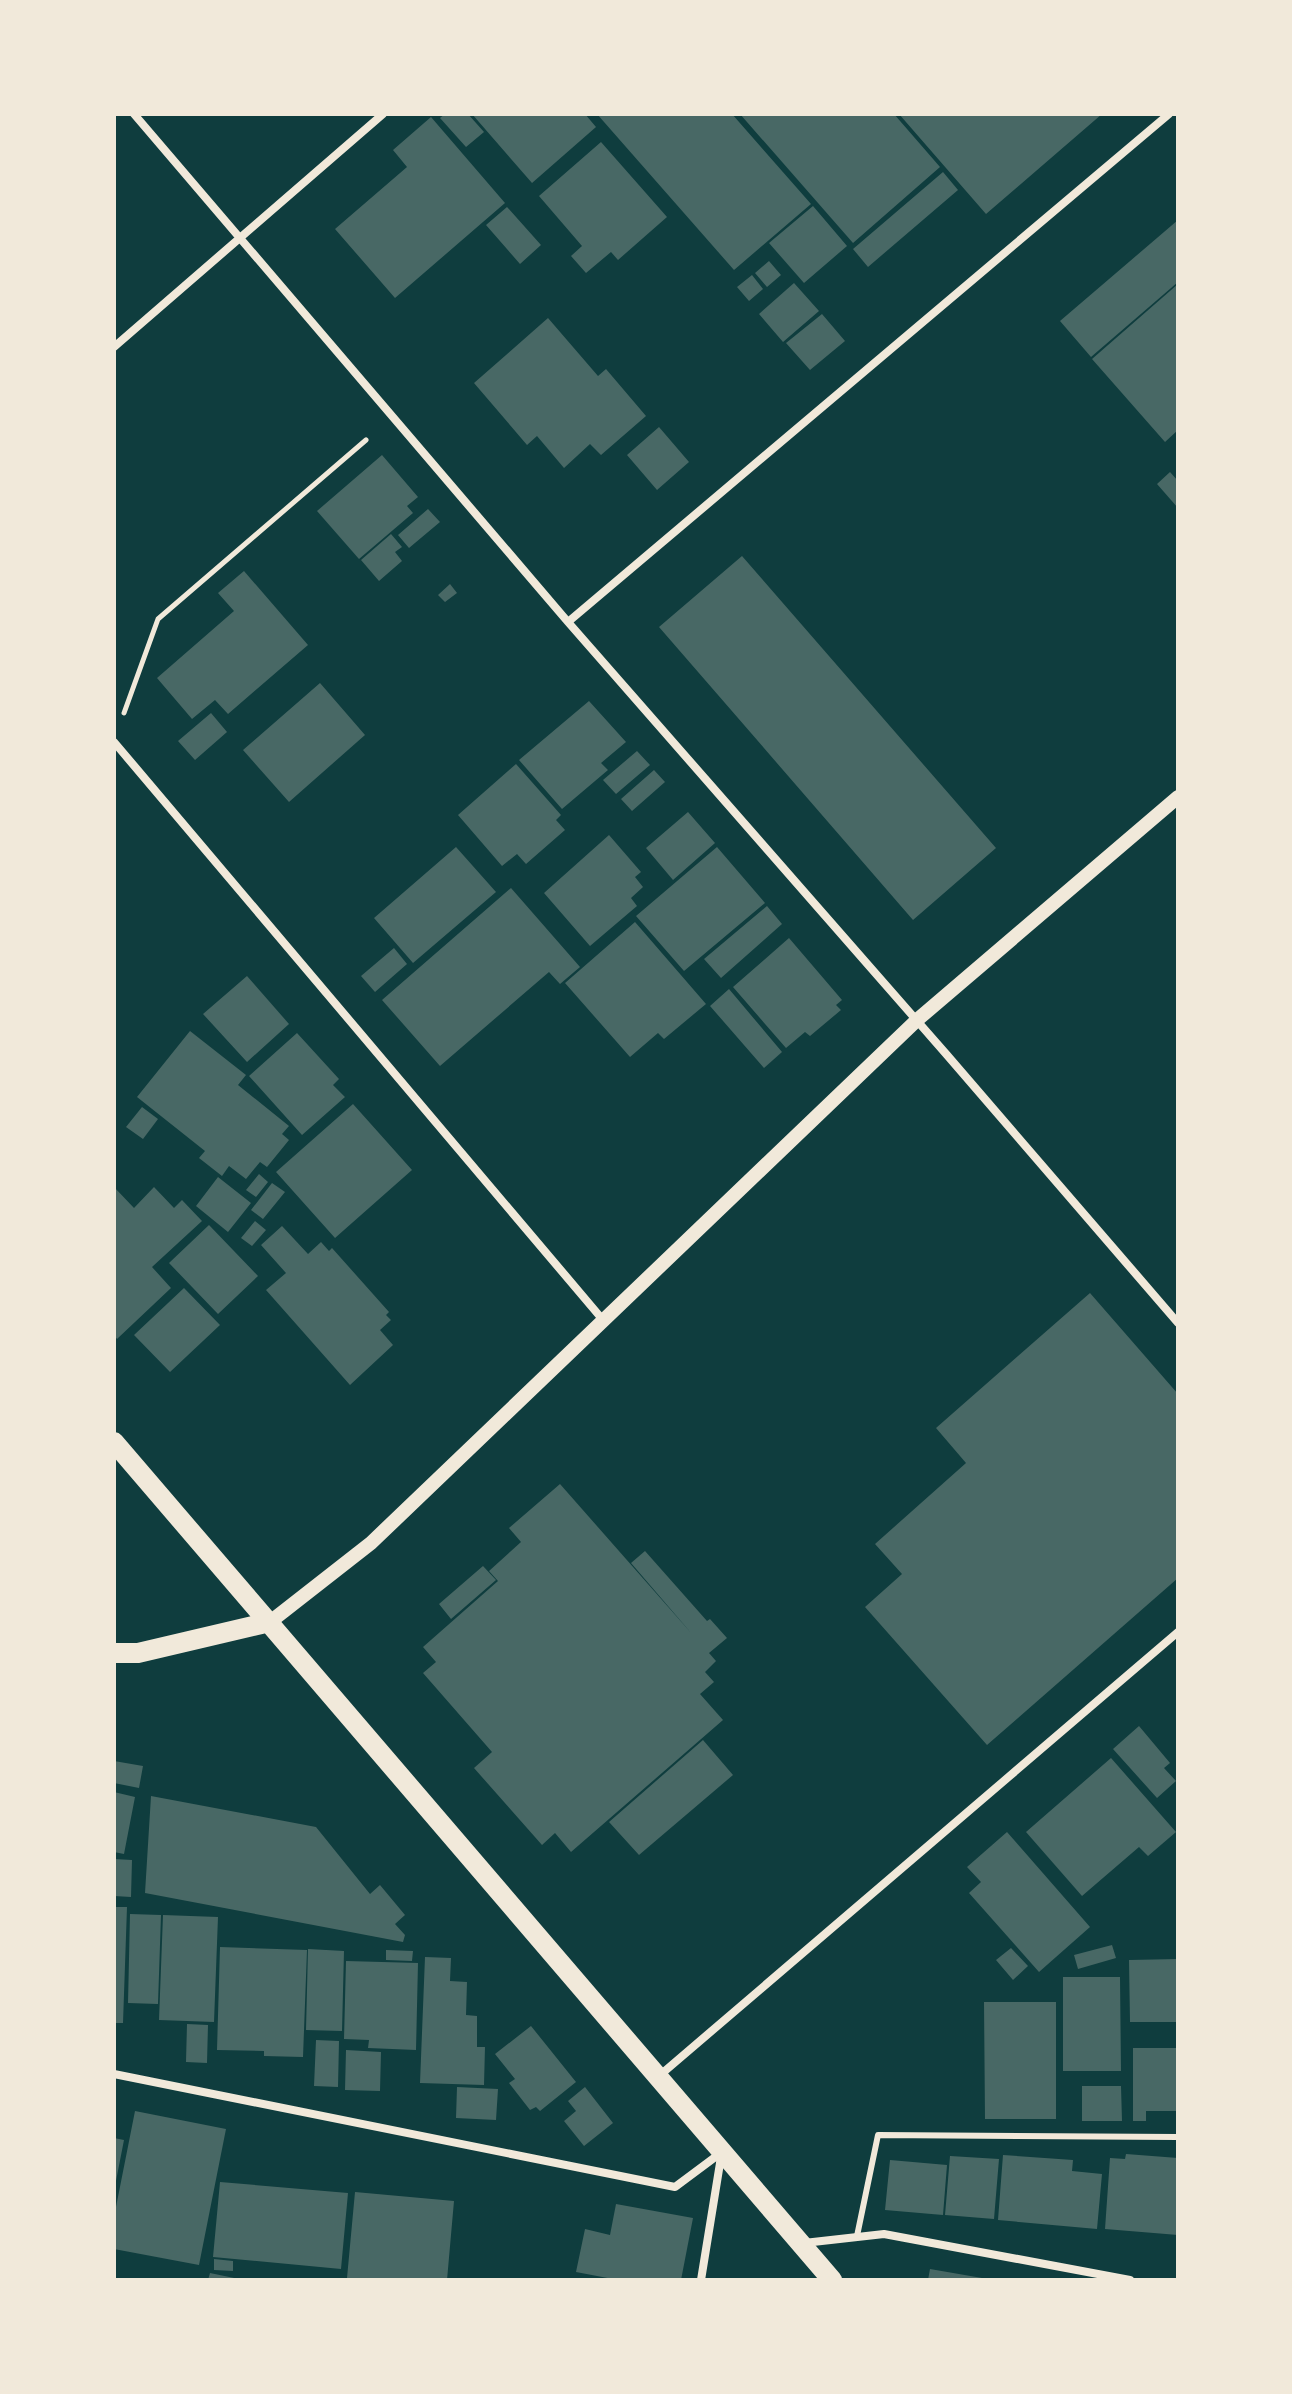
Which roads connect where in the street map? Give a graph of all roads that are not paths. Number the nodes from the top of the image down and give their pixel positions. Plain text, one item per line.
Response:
1 (134, 114) edge
2 (383, 114) edge
3 (1169, 114) edge
4 (241, 237) junction
5 (114, 347) edge
6 (568, 622) junction
7 (114, 742) edge
8 (1178, 797) edge
9 (917, 1020) junction
10 (603, 1320) junction
11 (1178, 1323) edge
12 (114, 1442) edge
13 (270, 1622) junction
14 (1178, 1632) edge
15 (114, 1653) edge
16 (114, 2074) edge
17 (658, 2077) junction
18 (1178, 2137) edge
19 (722, 2152) junction
20 (857, 2236) junction
21 (800, 2243) junction
22 (701, 2280) edge
23 (832, 2280) edge
24 (1130, 2280) edge

1 - 4 street
2 - 4 street
3 - 6 street
4 - 5 street
4 - 6 street
6 - 9 street
7 - 10 street
8 - 9 street
9 - 10 street
9 - 11 street
10 - 13 street
12 - 13 main road
13 - 15 main road
13 - 17 main road
14 - 17 street
16 - 19 street
17 - 19 main road
18 - 20 lane
19 - 21 main road
19 - 22 street
20 - 21 street
20 - 24 street
21 - 23 main road

